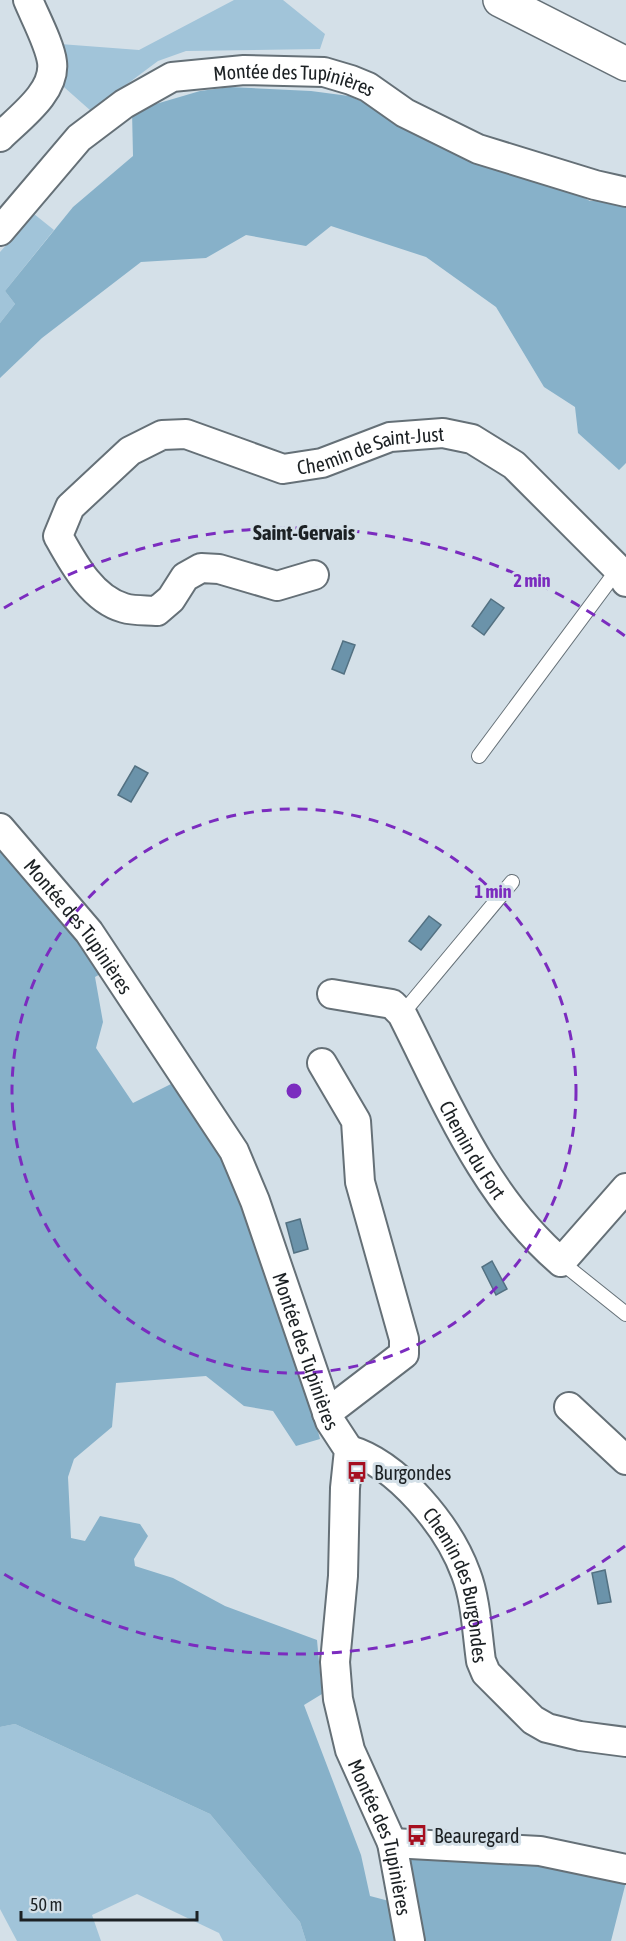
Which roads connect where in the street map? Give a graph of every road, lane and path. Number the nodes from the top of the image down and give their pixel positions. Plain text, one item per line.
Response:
1 (28, 0) edge
2 (500, 0) edge
3 (626, 64) edge
4 (0, 137) edge
5 (626, 192) edge
6 (0, 231) edge
7 (314, 575) dead end
8 (622, 576) edge
9 (479, 756) dead end
10 (0, 828) edge
11 (512, 882) dead end
12 (332, 994) dead end
13 (402, 1014) junction
14 (322, 1063) dead end
15 (626, 1188) edge
16 (561, 1262) junction
17 (626, 1314) edge
18 (569, 1407) dead end
19 (327, 1413) junction
20 (349, 1450) junction
21 (626, 1460) edge
22 (626, 1742) edge
23 (392, 1843) junction
24 (626, 1869) edge
25 (410, 1941) edge

1 - 4 street
2 - 3 main road
5 - 6 street, Montée des Tupinières
7 - 8 street, Chemin de Saint-Just
8 - 9 lane
10 - 19 street, Montée des Tupinières
11 - 13 lane
12 - 13 street
13 - 16 street, Chemin du Fort
14 - 19 street
15 - 16 street
16 - 17 lane, Chemin du Fort
18 - 21 street
19 - 20 street, Montée des Tupinières
20 - 22 street, Chemin des Burgondes
20 - 23 street, Montée des Tupinières
23 - 24 street
23 - 25 street, Montée des Tupinières

